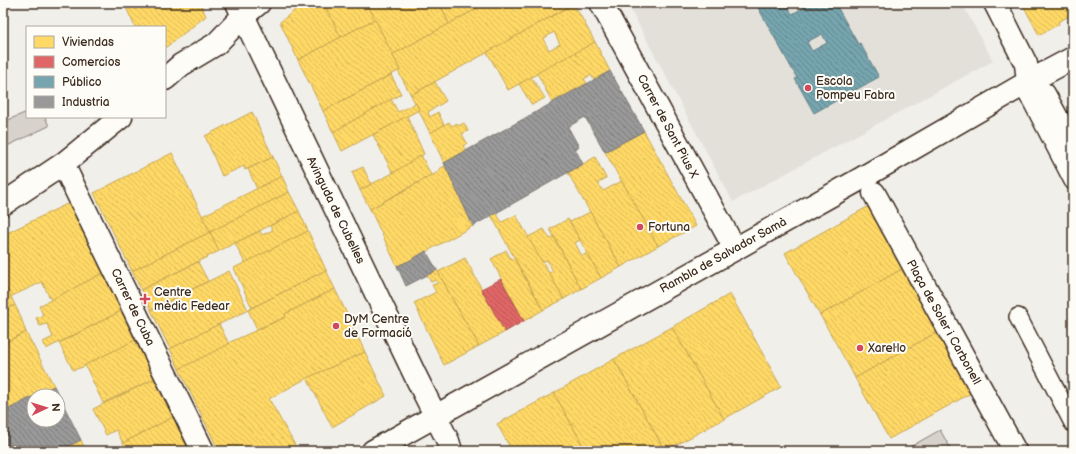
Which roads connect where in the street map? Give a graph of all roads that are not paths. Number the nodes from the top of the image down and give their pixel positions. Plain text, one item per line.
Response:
1 (601, 3) edge
2 (995, 3) edge
3 (246, 7) edge
4 (1073, 58) edge
5 (166, 78) edge
6 (1031, 87) junction
7 (120, 118) edge
8 (1073, 147) edge
9 (63, 164) junction
10 (1073, 181) edge
11 (874, 193) dead end
12 (3, 204) edge
13 (735, 249) junction
14 (1018, 317) dead end
15 (435, 417) junction
16 (1073, 423) edge
17 (203, 451) edge
18 (373, 451) edge
19 (451, 451) edge
20 (1015, 451) edge

1 - 13 street, Carrer de Sant Pius X
2 - 6 street
3 - 5 street
3 - 15 street, Avinguda de Cubelles
4 - 6 street, Rambla de Salvador Samà
6 - 8 street
6 - 10 lane
6 - 13 street, Rambla de Salvador Samà
7 - 9 street
9 - 12 street
9 - 17 street, Carrer de Cuba
11 - 20 street, Plaça de Soler i Carbonell
13 - 15 street, Rambla de Salvador Samà
14 - 16 lane
15 - 18 street, Rambla de Salvador Samà
15 - 19 street, Avinguda de Cubelles

